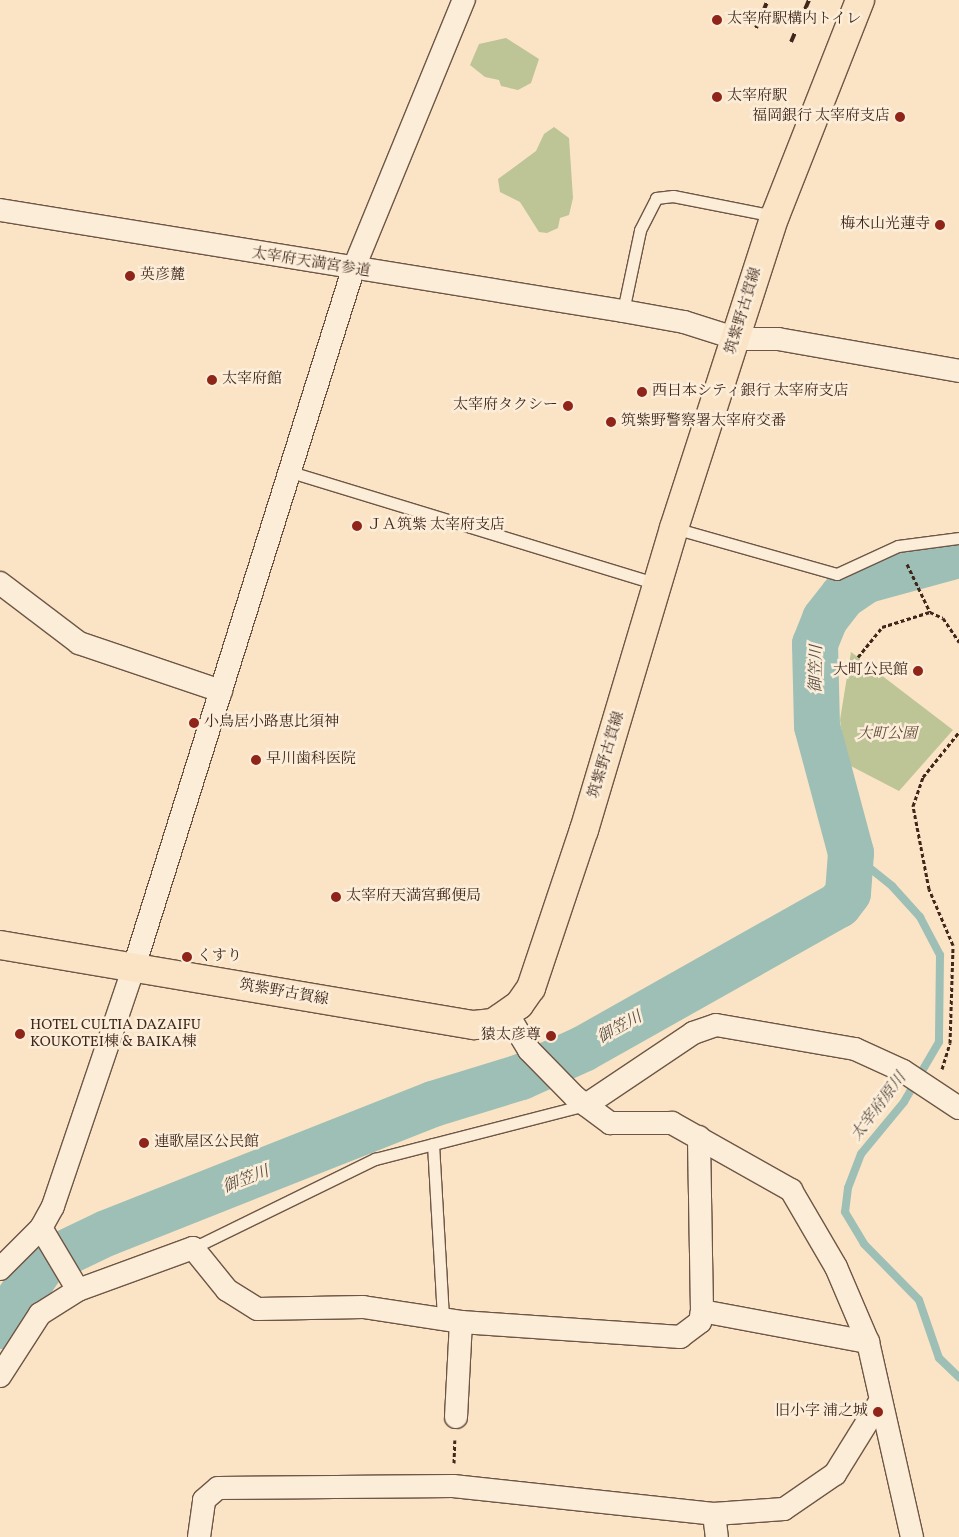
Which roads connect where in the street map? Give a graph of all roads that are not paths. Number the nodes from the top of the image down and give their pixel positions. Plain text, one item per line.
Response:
1 (464, 0) edge
2 (860, 0) edge
3 (0, 210) edge
4 (775, 216) junction
5 (353, 270) junction
6 (623, 311) junction
7 (738, 339) junction
8 (959, 370) edge
9 (291, 472) junction
10 (674, 528) junction
11 (959, 538) edge
12 (0, 584) edge
13 (658, 584) junction
14 (221, 691) junction
15 (0, 945) edge
16 (134, 967) junction
17 (508, 1015) junction
18 (580, 1101) junction
19 (959, 1108) edge
20 (699, 1137) junction
21 (433, 1144) junction
22 (43, 1232) junction
23 (193, 1248) junction
24 (0, 1269) edge
25 (75, 1286) junction
26 (702, 1311) junction
27 (452, 1320) junction
28 (868, 1342) junction
29 (0, 1376) edge
30 (879, 1403) junction
31 (456, 1417) road end
32 (714, 1514) junction
33 (199, 1537) edge
34 (717, 1537) edge
35 (912, 1537) edge

1 - 5 street
2 - 4 main road, 筑紫野古賀線
3 - 5 street, 太宰府天満宮参道
4 - 6 lane
4 - 7 main road, 筑紫野古賀線
5 - 6 street, 太宰府天満宮参道
5 - 9 street
6 - 7 street, 太宰府天満宮参道
7 - 8 street, 太宰府天満宮参道
7 - 10 main road, 筑紫野古賀線
9 - 13 lane
9 - 14 street
10 - 11 lane
10 - 13 main road, 筑紫野古賀線
12 - 14 street
13 - 17 main road, 筑紫野古賀線
14 - 16 street
15 - 16 main road, 筑紫野古賀線
16 - 17 main road, 筑紫野古賀線
16 - 22 street
17 - 18 street
18 - 19 street
18 - 20 street
18 - 21 lane
20 - 26 street
20 - 28 street
21 - 23 lane
21 - 27 lane
22 - 24 street
22 - 25 street
23 - 25 street
23 - 27 street
25 - 29 street
26 - 27 street
26 - 28 street
27 - 31 street
28 - 30 street
30 - 32 street
30 - 35 street
32 - 33 street
32 - 34 street

